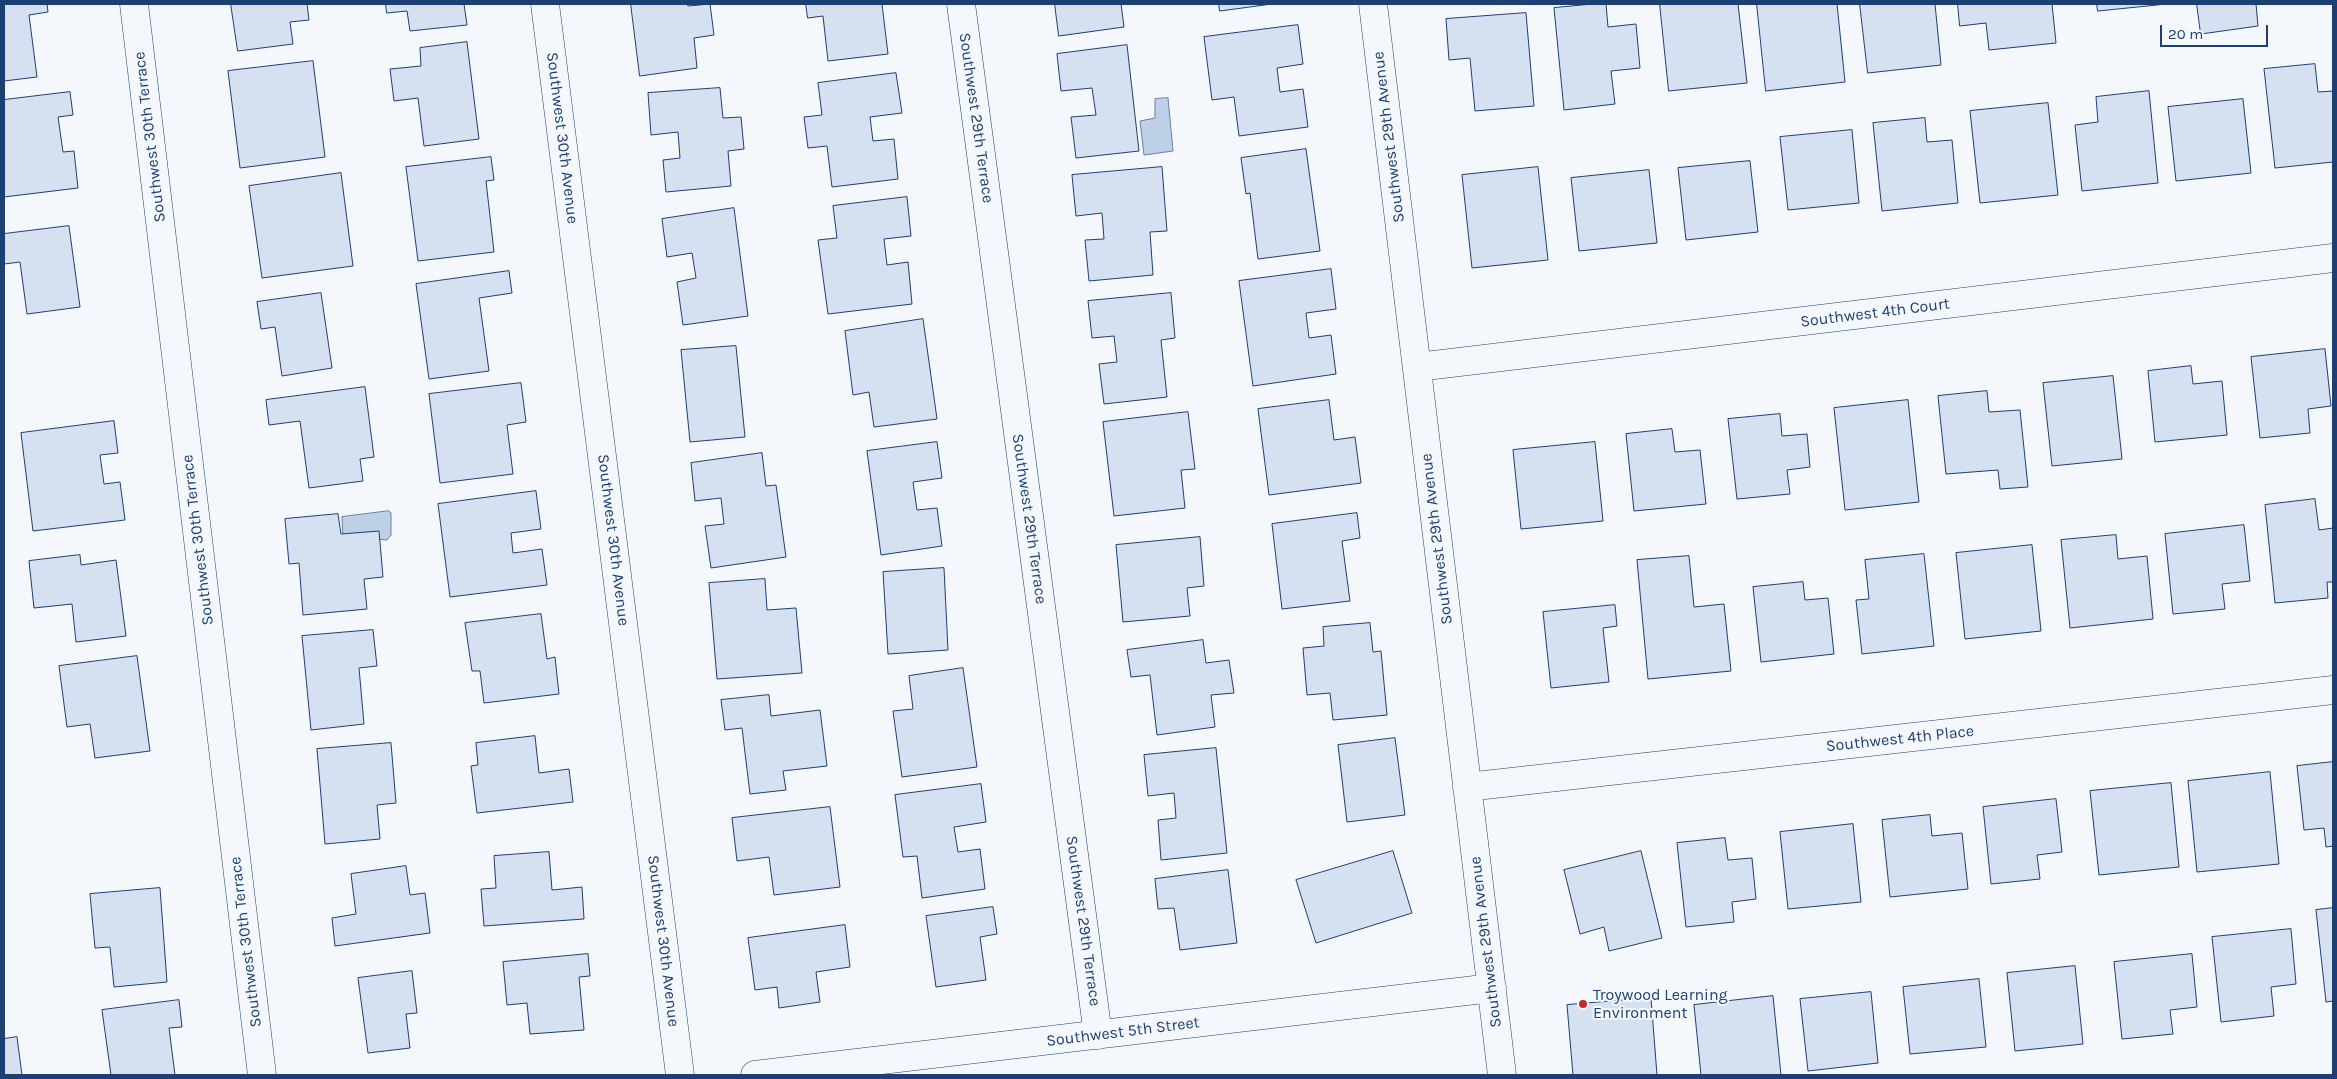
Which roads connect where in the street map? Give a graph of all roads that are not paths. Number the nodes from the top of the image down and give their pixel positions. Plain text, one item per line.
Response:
1 (134, 4) edge
2 (545, 4) edge
3 (961, 4) edge
4 (1373, 4) edge
5 (2333, 258) edge
6 (1417, 367) junction
7 (2333, 690) edge
8 (1467, 787) junction
9 (1492, 988) junction
10 (1098, 1035) junction
11 (262, 1075) edge
12 (680, 1075) edge
13 (755, 1075) edge
14 (1502, 1075) edge

1 - 11 street, Southwest 30th Terrace
2 - 12 street, Southwest 30th Avenue
3 - 10 street, Southwest 29th Terrace
4 - 6 street, Southwest 29th Avenue
5 - 6 street, Southwest 4th Court
6 - 8 street, Southwest 29th Avenue
7 - 8 street, Southwest 4th Place
8 - 9 street, Southwest 29th Avenue
9 - 10 street, Southwest 5th Street
9 - 14 street, Southwest 29th Avenue
10 - 13 street, Southwest 5th Street

